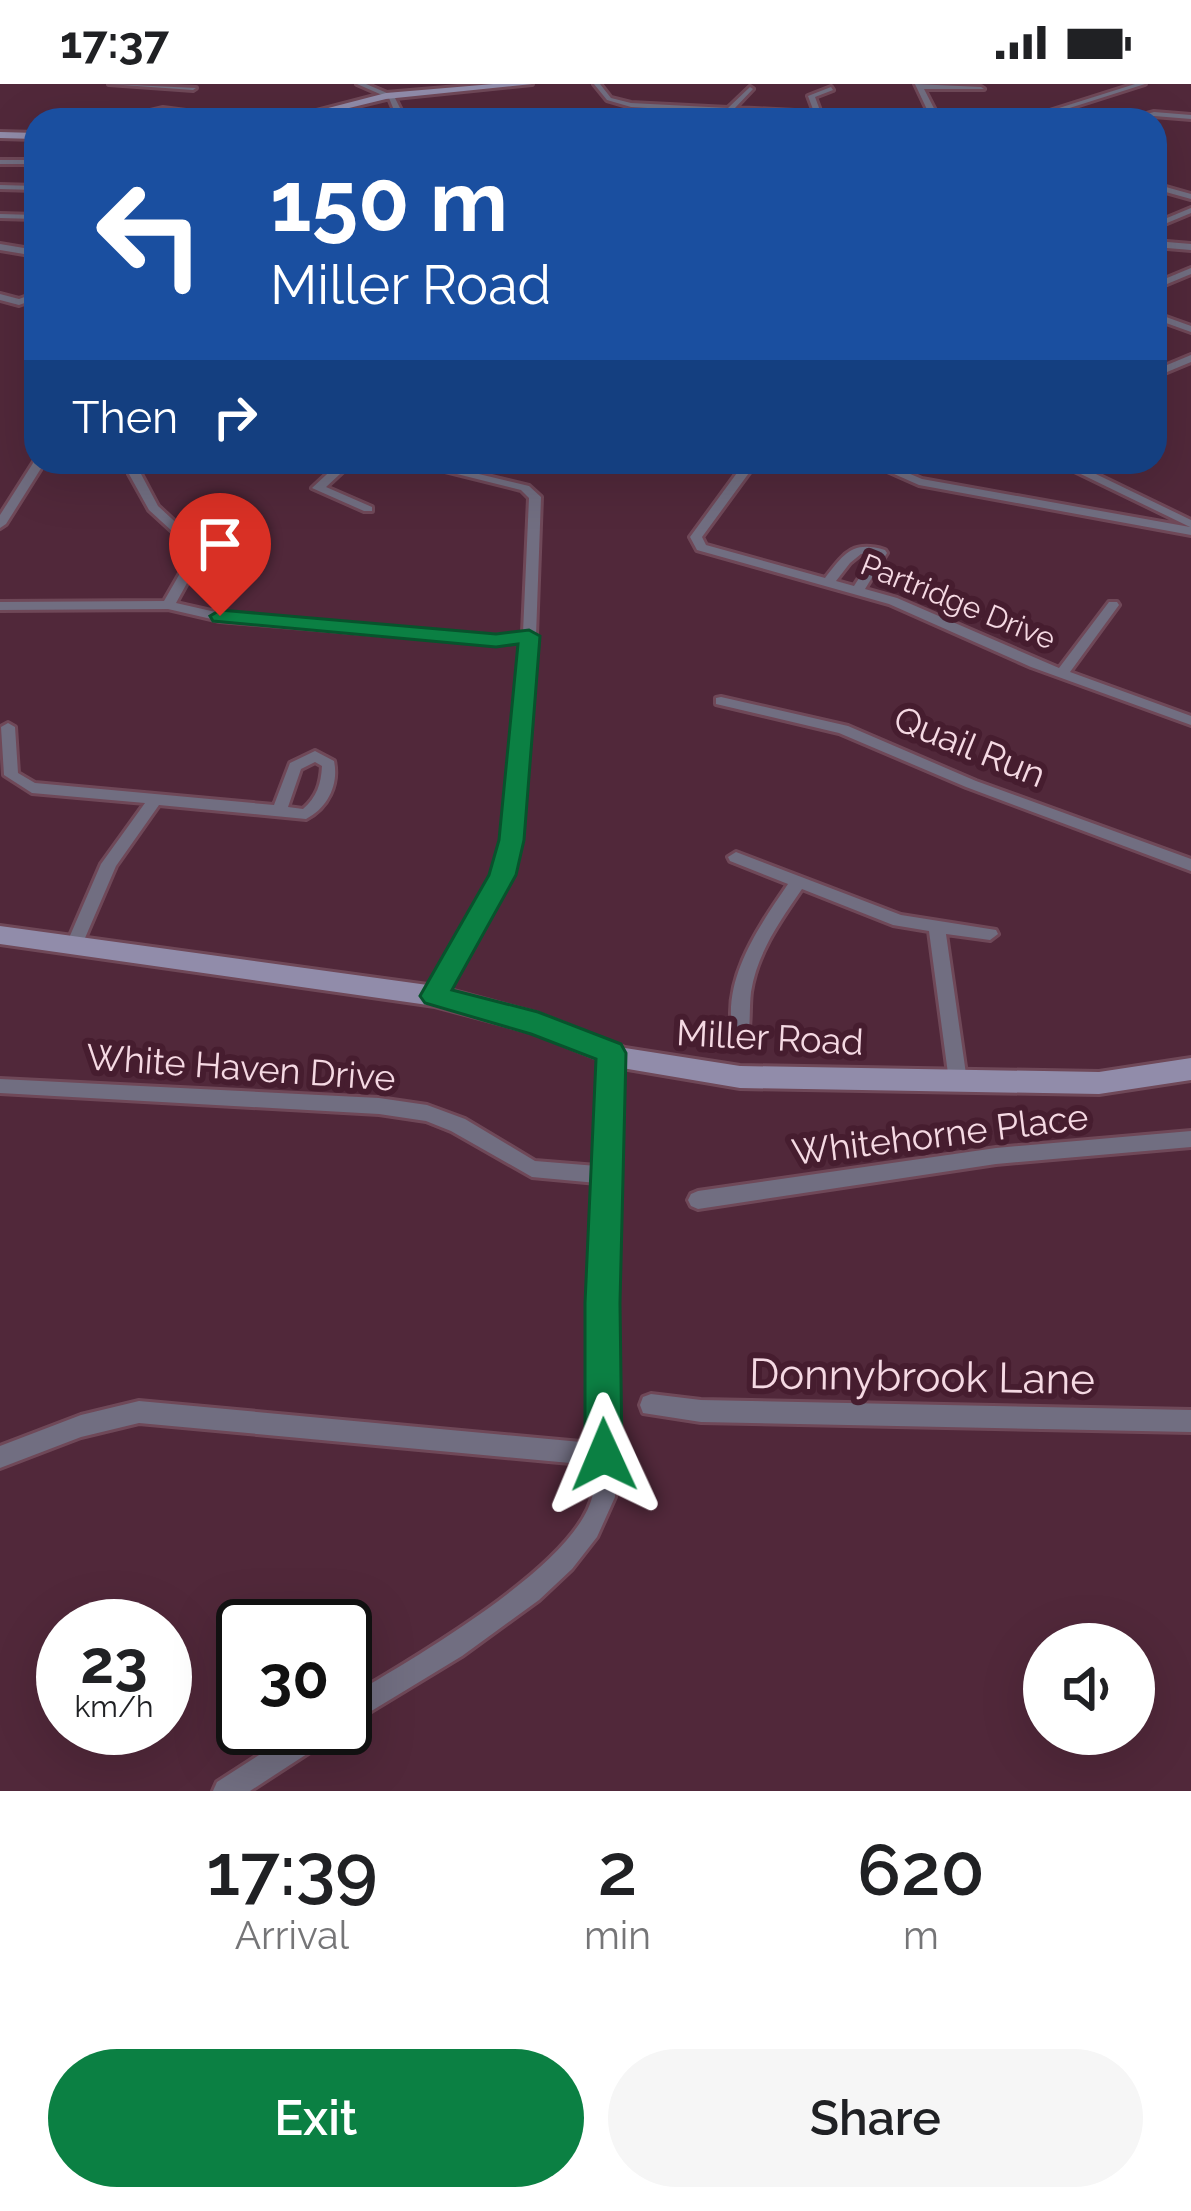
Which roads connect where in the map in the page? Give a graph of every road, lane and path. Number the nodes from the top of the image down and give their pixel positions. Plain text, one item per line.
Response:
1 (112, 84) edge
2 (360, 84) edge
3 (527, 84) edge
4 (597, 84) edge
5 (1135, 85) edge
6 (918, 86) edge
7 (193, 88) dead end
8 (750, 89) dead end
9 (831, 89) dead end
10 (981, 89) dead end
11 (386, 96) junction
12 (645, 107) joint
13 (336, 108) edge
14 (396, 108) edge
15 (658, 108) edge
16 (738, 108) edge
17 (816, 108) edge
18 (1063, 108) edge
19 (31, 474) edge
20 (334, 474) edge
21 (466, 474) edge
22 (742, 474) edge
23 (901, 474) edge
24 (1085, 474) edge
25 (135, 475) dead end
26 (368, 508) dead end
27 (0, 524) edge
28 (1191, 528) edge
29 (830, 580) junction
30 (859, 590) junction
31 (168, 605) junction
32 (1113, 605) dead end
33 (0, 606) edge
34 (529, 636) junction
35 (1062, 673) junction
36 (722, 701) dead end
37 (1191, 721) edge
38 (8, 727) dead end
39 (155, 800) junction
40 (279, 812) dead end
41 (736, 857) dead end
42 (1191, 865) edge
43 (799, 883) junction
44 (937, 927) junction
45 (990, 934) dead end
46 (0, 935) edge
47 (74, 945) junction
48 (435, 996) junction
49 (741, 1035) dead end
50 (611, 1053) junction
51 (1191, 1069) edge
52 (958, 1081) junction
53 (0, 1086) edge
54 (1191, 1139) edge
55 (607, 1175) junction
56 (698, 1200) dead end
57 (651, 1405) dead end
58 (1191, 1421) edge
59 (604, 1455) junction
60 (0, 1456) edge
61 (372, 1697) edge
62 (282, 1755) edge
63 (226, 1791) edge

1 - 7 street
2 - 11 street
3 - 11 street
4 - 12 street
5 - 18 street
6 - 10 street
8 - 16 street
9 - 17 street
11 - 13 street
11 - 14 street
12 - 15 street
19 - 27 street
20 - 26 street
21 - 34 street
22 - 29 street, Partridge Drive
23 - 28 street
24 - 28 street
25 - 31 street
29 - 30 street, Partridge Drive
29 - 30 street
30 - 35 street, Partridge Drive
31 - 33 street
31 - 34 street
32 - 35 street
34 - 48 street
35 - 37 street, Partridge Drive
36 - 42 street, Quail Run
38 - 39 street
39 - 40 street
39 - 47 street
41 - 43 street
43 - 44 street
43 - 49 street
44 - 45 street
44 - 52 street
46 - 47 street, Miller Road
47 - 48 street, Miller Road
48 - 50 street, Miller Road
50 - 52 street, Miller Road
50 - 55 street
51 - 52 street, Miller Road
53 - 55 street, White Haven Drive
54 - 56 street, Whitehorne Place
55 - 59 street
57 - 58 street, Donnybrook Lane
59 - 60 street
59 - 61 street
62 - 63 street

